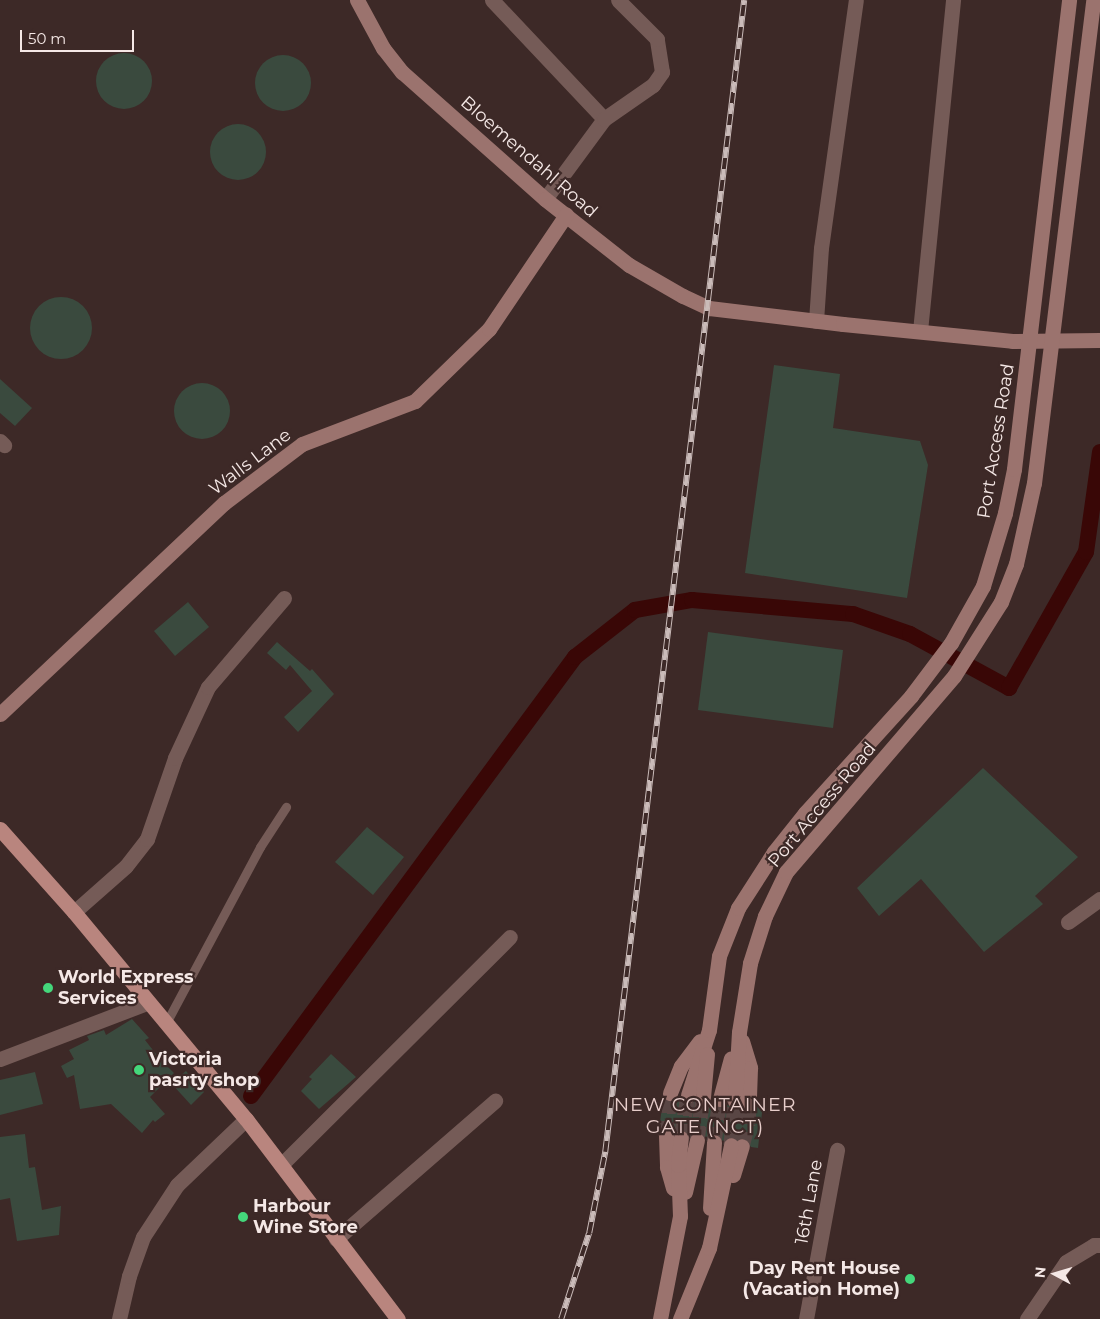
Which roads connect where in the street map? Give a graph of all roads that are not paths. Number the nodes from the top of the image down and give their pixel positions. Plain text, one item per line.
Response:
1 (357, 0) edge
2 (492, 0) edge
3 (618, 0) edge
4 (856, 0) edge
5 (953, 0) edge
6 (1068, 0) edge
7 (1093, 0) edge
8 (604, 118) junction
9 (545, 199) junction
10 (566, 216) junction
11 (816, 321) junction
12 (920, 331) junction
13 (1100, 340) edge
14 (284, 598) dead end
15 (0, 714) edge
16 (286, 807) dead end
17 (0, 829) edge
18 (1100, 899) edge
19 (74, 912) junction
20 (1068, 922) dead end
21 (510, 937) dead end
22 (147, 1003) junction
23 (165, 1025) junction
24 (709, 1030) junction
25 (739, 1032) junction
26 (0, 1059) edge
27 (670, 1093) tunnel mouth
28 (688, 1095) tunnel mouth
29 (703, 1097) tunnel mouth
30 (495, 1101) dead end
31 (246, 1119) junction
32 (674, 1137) tunnel mouth
33 (697, 1140) tunnel mouth
34 (714, 1142) tunnel mouth
35 (736, 1145) tunnel mouth
36 (837, 1150) dead end
37 (281, 1165) junction
38 (680, 1216) junction
39 (336, 1239) junction
40 (1100, 1245) edge
41 (709, 1248) junction
42 (119, 1319) edge
43 (398, 1319) edge
44 (660, 1319) edge
45 (680, 1319) edge
46 (806, 1319) edge
47 (1027, 1319) edge

1 - 9 main road, Bloemendahl Road
2 - 8 street
3 - 8 street
4 - 11 street
5 - 12 street
6 - 24 main road, Port Access Road
7 - 25 main road, Port Access Road
8 - 9 street
9 - 10 main road, Bloemendahl Road
10 - 11 main road, Bloemendahl Road
10 - 15 main road, Walls Lane
11 - 12 main road
12 - 13 main road
14 - 19 street
16 - 23 lane
17 - 19 main road
18 - 20 street
19 - 22 main road
21 - 37 street
22 - 23 main road
22 - 26 street
23 - 31 main road
24 - 27 main road
24 - 28 main road, Port Access Road
24 - 29 main road
25 - 25 main road, Port Access Road
30 - 39 street
31 - 37 main road
31 - 42 street
32 - 38 main road
33 - 38 main road
34 - 41 main road
35 - 41 main road
36 - 46 street, 16th Lane
37 - 39 main road
38 - 44 main road
39 - 43 main road
40 - 47 street
41 - 45 main road

